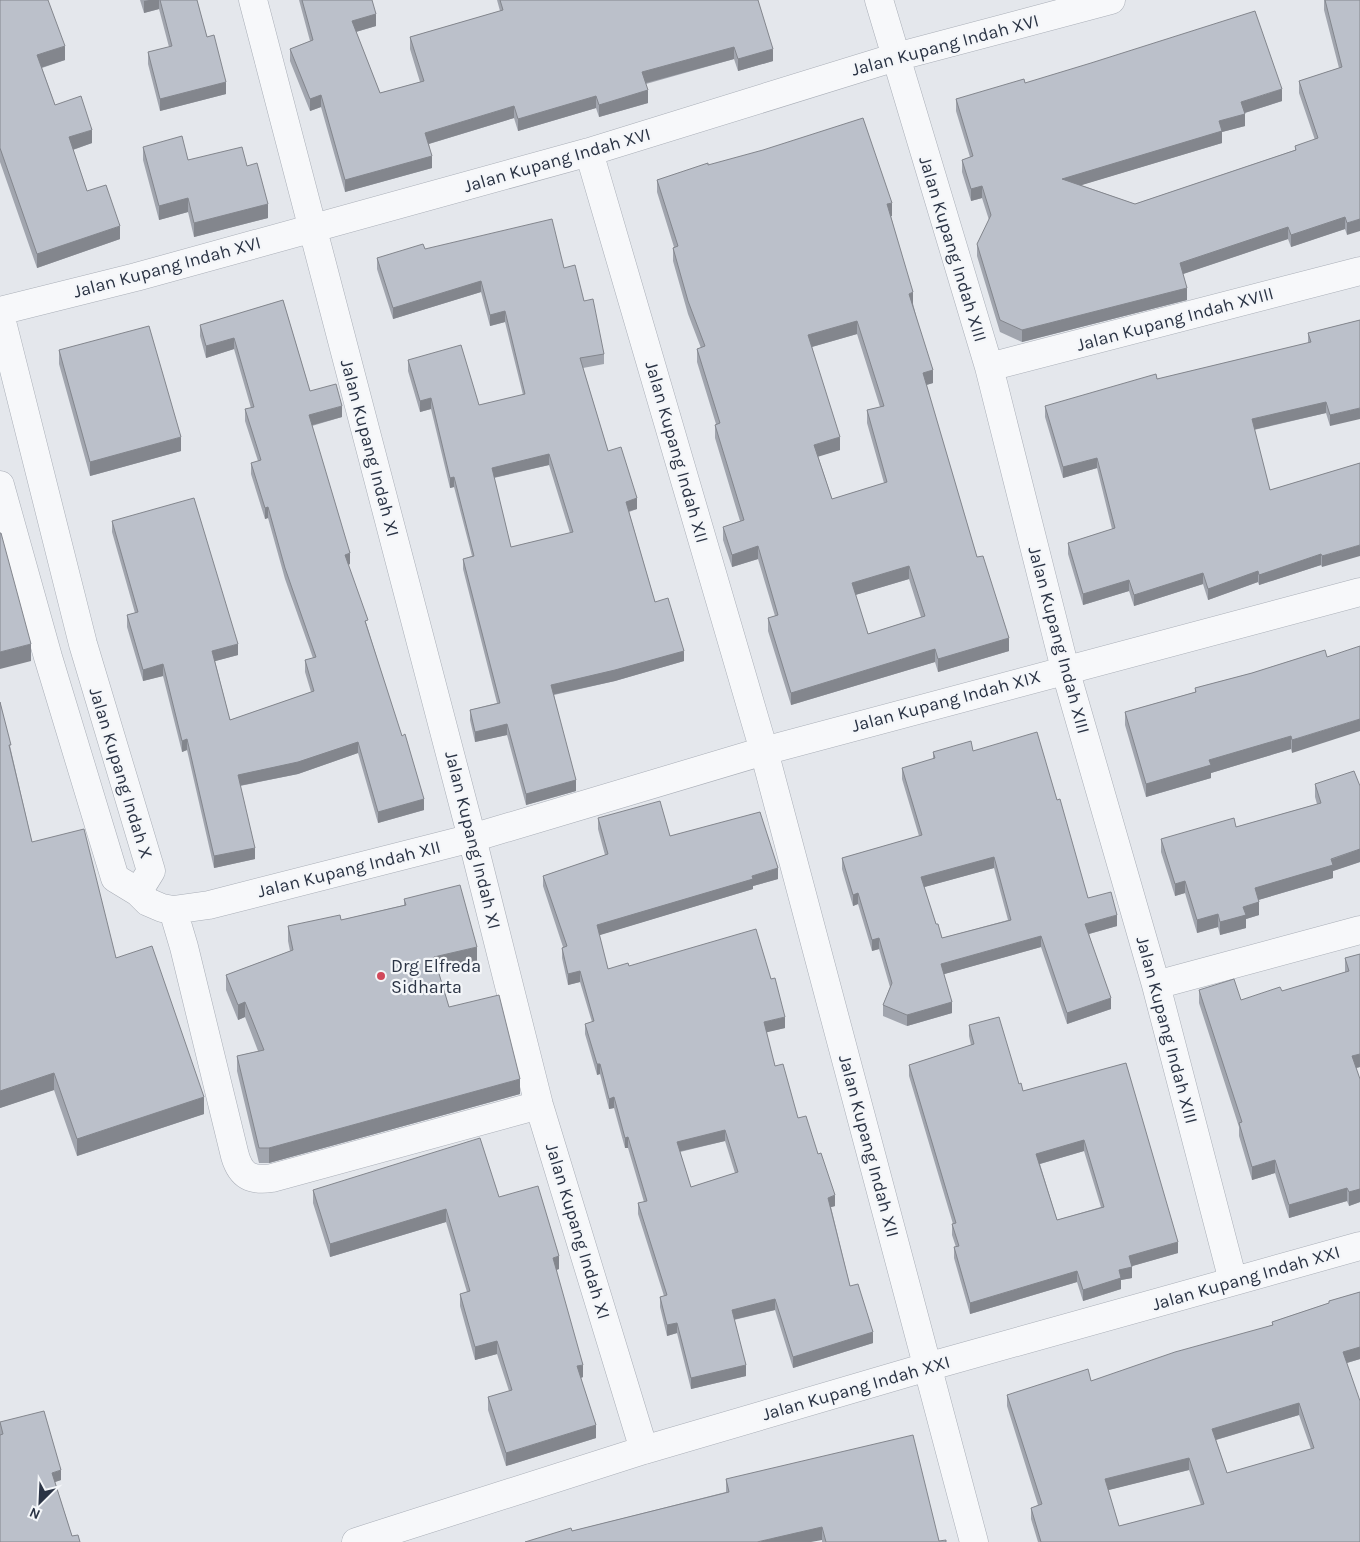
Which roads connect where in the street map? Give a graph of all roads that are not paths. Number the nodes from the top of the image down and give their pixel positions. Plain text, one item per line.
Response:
1 (253, 0) edge
2 (879, 0) edge
3 (1111, 0) edge
4 (896, 57) junction
5 (589, 152) junction
6 (313, 227) junction
7 (1360, 271) edge
8 (0, 312) edge
9 (990, 367) junction
10 (46, 494) junction
11 (5, 502) edge
12 (1360, 592) edge
13 (83, 644) junction
14 (48, 657) junction
15 (1066, 669) junction
16 (764, 751) junction
17 (472, 838) junction
18 (138, 892) junction
19 (173, 910) junction
20 (1360, 930) edge
21 (1156, 985) junction
22 (539, 1105) junction
23 (1360, 1246) edge
24 (1233, 1281) junction
25 (927, 1367) junction
26 (644, 1450) junction
27 (356, 1542) edge
28 (974, 1542) edge

1 - 6 street, Jalan Kupang Indah XI
2 - 4 street, Jalan Kupang Indah XIII
3 - 4 street, Jalan Kupang Indah XVI
4 - 5 street, Jalan Kupang Indah XVI
4 - 9 street, Jalan Kupang Indah XIII
5 - 6 street, Jalan Kupang Indah XVI
5 - 16 street, Jalan Kupang Indah XII
6 - 8 street, Jalan Kupang Indah XVI
6 - 17 street, Jalan Kupang Indah XI
7 - 9 street, Jalan Kupang Indah XVIII
8 - 10 street, Jalan Kupang Indah X
9 - 15 street, Jalan Kupang Indah XIII
10 - 11 street
10 - 13 street, Jalan Kupang Indah X
11 - 14 street, Jalan Kupang Indah X
12 - 15 street, Jalan Kupang Indah XIX
13 - 14 street
13 - 18 street, Jalan Kupang Indah X
14 - 18 street, Jalan Kupang Indah X
15 - 16 street, Jalan Kupang Indah XIX
15 - 21 street, Jalan Kupang Indah XIII
16 - 17 street, Jalan Kupang Indah XII
16 - 25 street, Jalan Kupang Indah XII
17 - 19 street, Jalan Kupang Indah XII
17 - 22 street, Jalan Kupang Indah XI
18 - 19 street, Jalan Kupang Indah XII
19 - 22 street
20 - 21 street
21 - 24 street, Jalan Kupang Indah XIII
22 - 26 street, Jalan Kupang Indah XI
23 - 24 street, Jalan Kupang Indah XXI
24 - 25 street, Jalan Kupang Indah XXI
25 - 26 street, Jalan Kupang Indah XXI
25 - 28 street, Jalan Kupang Indah XII
26 - 27 street, Jalan Kupang Indah XXI

